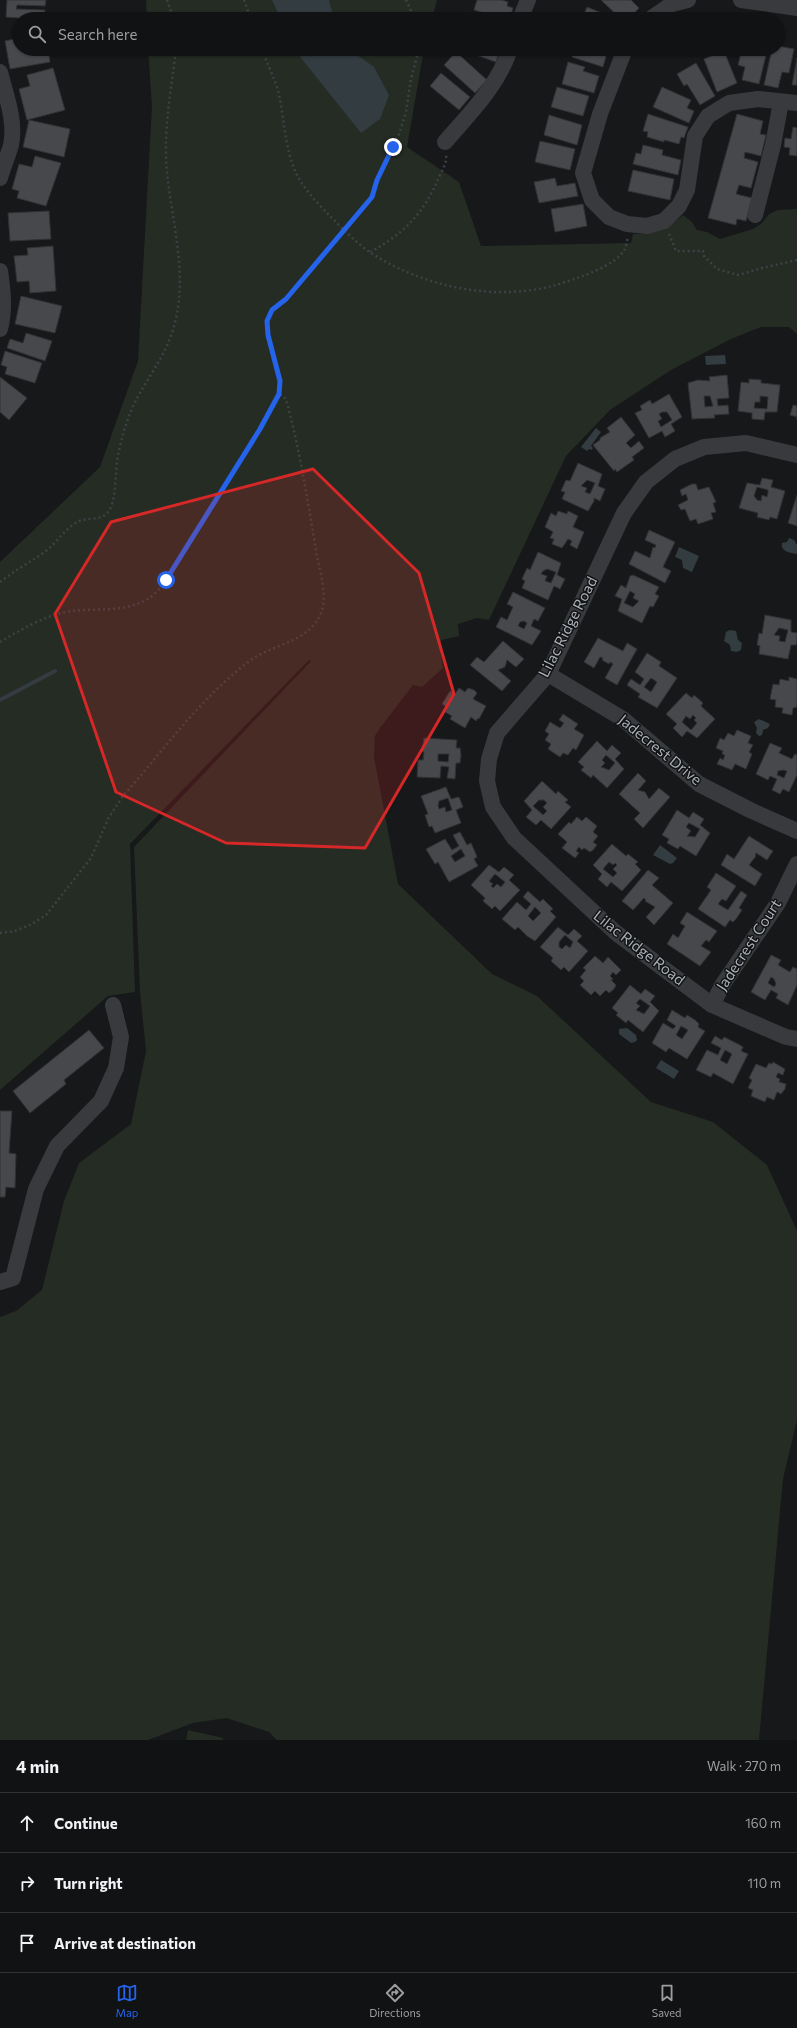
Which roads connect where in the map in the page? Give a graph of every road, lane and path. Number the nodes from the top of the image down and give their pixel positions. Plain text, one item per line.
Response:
1 (167, 0) edge
2 (244, 0) edge
3 (406, 0) edge
4 (528, 0) edge
5 (688, 0) edge
6 (741, 0) edge
7 (797, 8) edge
8 (171, 12) edge
9 (248, 12) edge
10 (412, 12) edge
11 (523, 12) edge
12 (660, 12) edge
13 (175, 56) edge
14 (265, 56) edge
15 (417, 56) edge
16 (508, 56) edge
17 (621, 56) edge
18 (0, 72) edge
19 (781, 102) junction
20 (797, 103) edge
21 (445, 142) joint
22 (0, 178) edge
23 (755, 215) dead end
24 (664, 221) junction
25 (627, 224) junction
26 (344, 230) junction
27 (370, 252) junction
28 (797, 260) edge
29 (0, 271) edge
30 (0, 329) edge
31 (279, 394) junction
32 (797, 455) edge
33 (0, 582) edge
34 (0, 642) edge
35 (548, 674) junction
36 (797, 831) edge
37 (797, 864) edge
38 (0, 933) edge
39 (113, 1005) dead end
40 (712, 1005) junction
41 (797, 1039) edge
42 (0, 1282) edge

1 - 8 path
2 - 9 path
3 - 10 path
4 - 11 street
5 - 12 street
6 - 7 street
13 - 33 path
14 - 26 path
15 - 26 path
16 - 21 street
17 - 25 street
18 - 22 street
19 - 20 street
19 - 23 street
19 - 24 street
21 - 27 path
24 - 25 street
24 - 28 path
25 - 27 path
26 - 27 path
26 - 31 path
29 - 30 street
31 - 34 path
31 - 38 path
32 - 35 street, Lilac Ridge Road
35 - 36 street, Jadecrest Drive
35 - 40 street, Lilac Ridge Road
37 - 40 street, Jadecrest Court
39 - 42 street
40 - 41 street, Lilac Ridge Road

